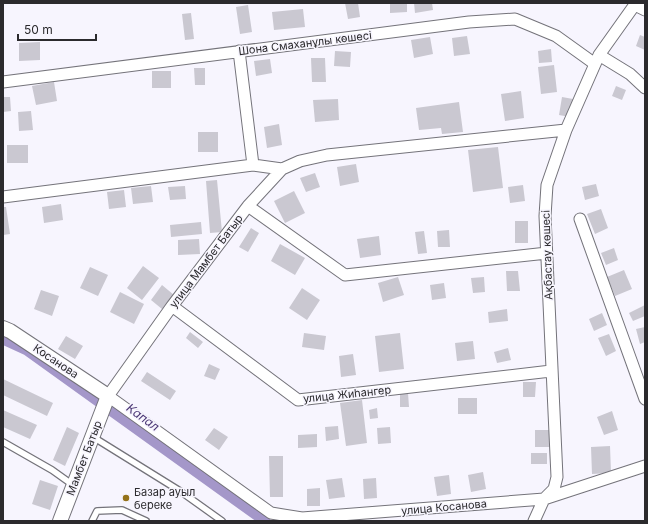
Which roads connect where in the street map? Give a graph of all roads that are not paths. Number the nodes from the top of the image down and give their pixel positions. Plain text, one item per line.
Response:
1 (635, 4) edge
2 (645, 10) edge
3 (239, 51) junction
4 (597, 59) junction
5 (3, 82) edge
6 (645, 88) edge
7 (566, 130) junction
8 (253, 165) junction
9 (282, 170) junction
10 (3, 197) edge
11 (248, 206) junction
12 (580, 219) dead end
13 (547, 253) junction
14 (172, 306) junction
15 (3, 328) edge
16 (551, 372) junction
17 (108, 396) junction
18 (645, 399) edge
19 (93, 436) junction
20 (3, 442) edge
21 (645, 466) edge
22 (73, 485) junction
23 (544, 499) junction
24 (271, 513) junction
25 (60, 521) edge
26 (92, 521) edge
27 (146, 521) edge
28 (222, 521) edge
29 (282, 521) edge
30 (534, 521) edge

1 - 2 street
1 - 4 street, Ақбастау көшесі
3 - 4 street, Шона Смаханұлы көшесі
3 - 5 street, Шона Смаханұлы көшесі
3 - 8 street
4 - 6 street, Шона Смаханұлы көшесі
4 - 7 street, Ақбастау көшесі
7 - 9 street, улица Мамбет Батыр
7 - 13 street, Ақбастау көшесі
8 - 9 street
8 - 10 street
9 - 11 street, улица Мамбет Батыр
11 - 13 street
11 - 14 street, улица Мамбет Батыр
12 - 18 street
13 - 16 street, Ақбастау көшесі
14 - 16 street, улица Жиhангер
14 - 17 street, улица Мамбет Батыр
15 - 17 street, Косанова
16 - 23 street, Ақбастау көшесі
17 - 19 street, Мамбет Батыр
17 - 24 street, улица Косанова
19 - 22 street, Мамбет Батыр
19 - 28 lane
20 - 22 lane
21 - 23 street, улица Косанова
22 - 25 street, Мамбет Батыр
23 - 24 street, улица Косанова
23 - 30 street, Ақбастау көшесі
24 - 29 street
26 - 27 lane

